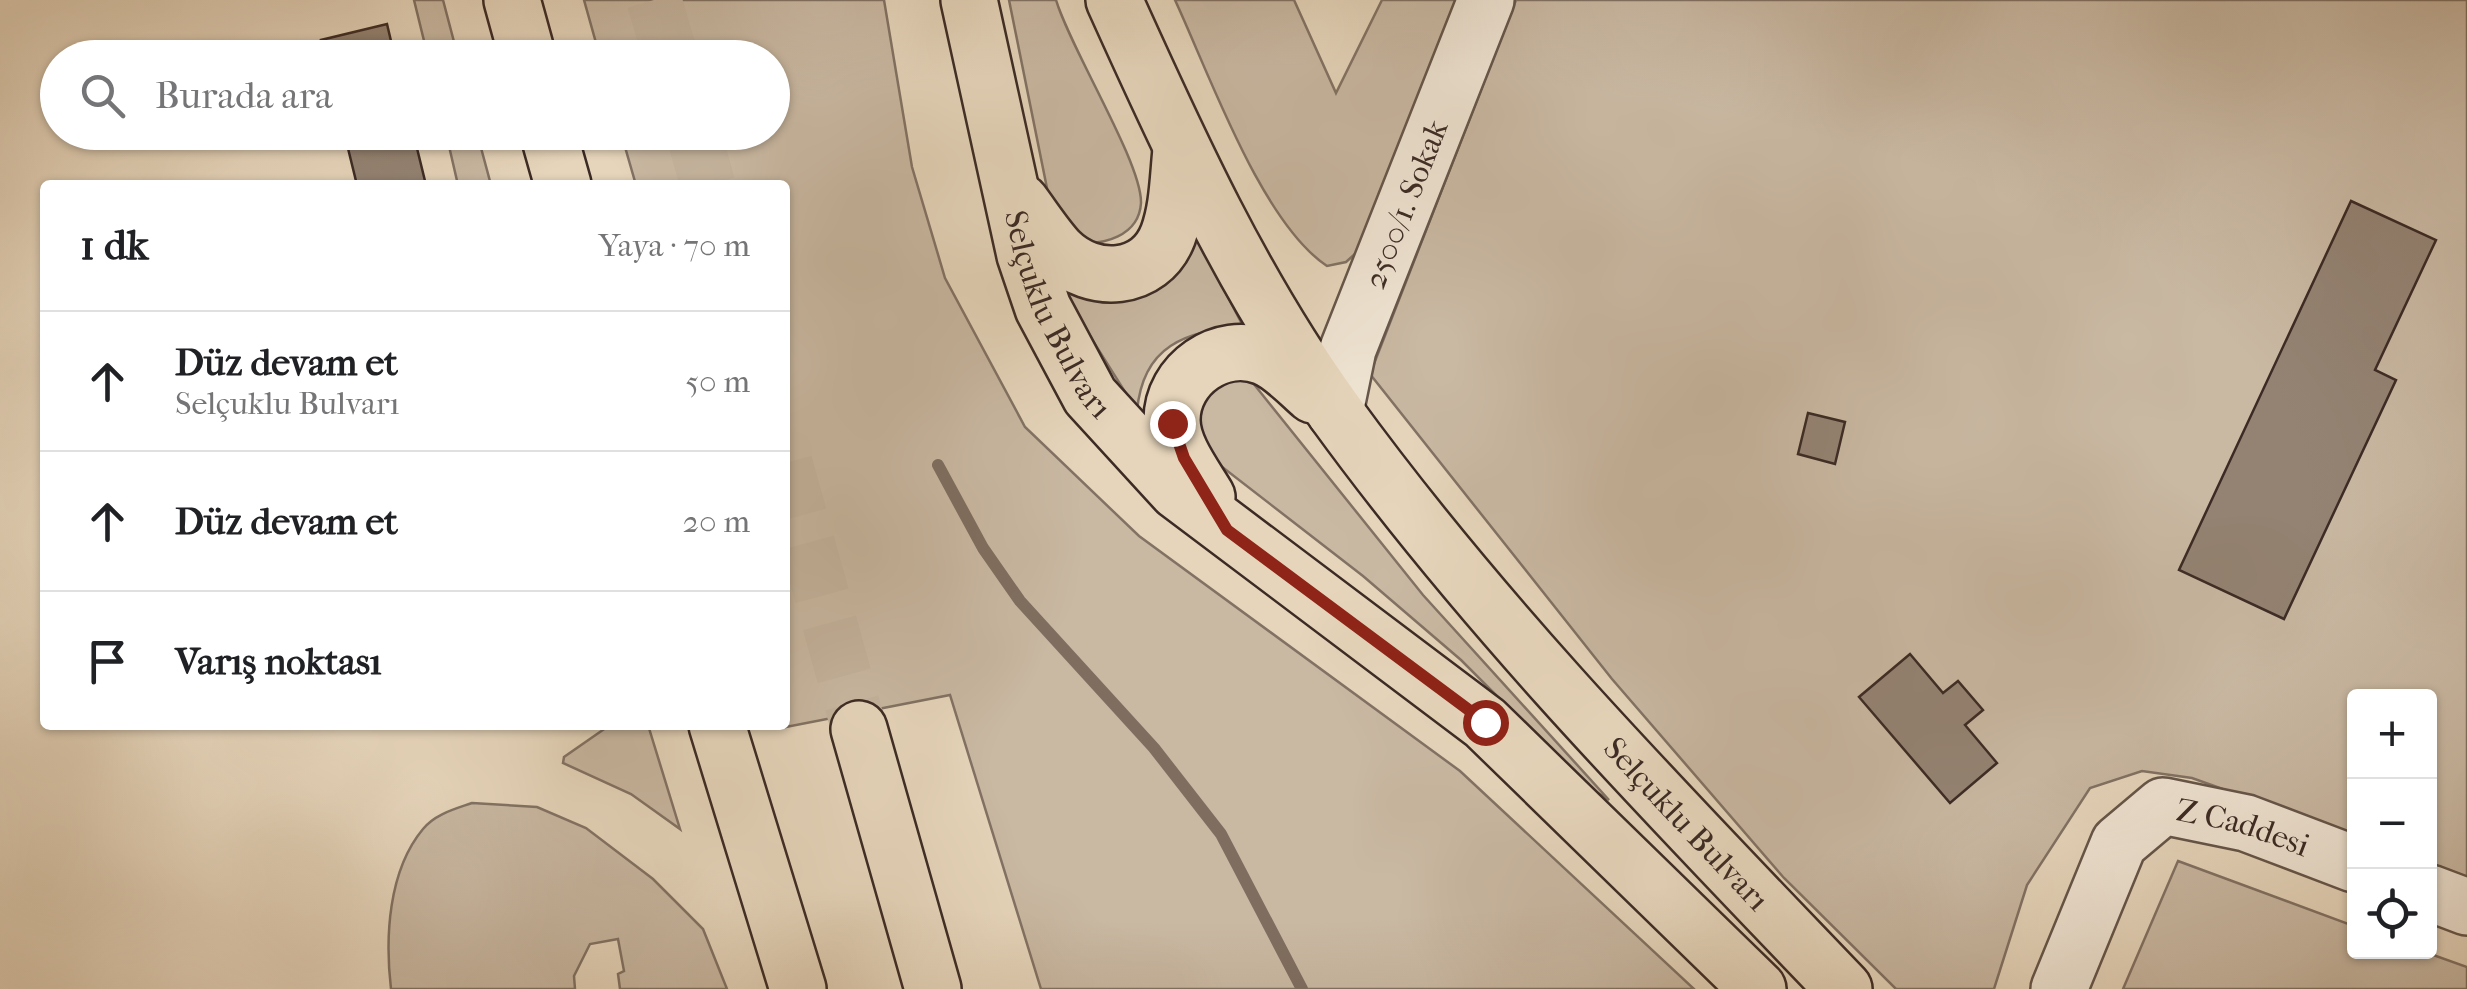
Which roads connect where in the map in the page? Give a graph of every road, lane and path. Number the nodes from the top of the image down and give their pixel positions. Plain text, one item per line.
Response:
1 (512, 0) edge
2 (970, 0) edge
3 (1114, 0) edge
4 (1486, 0) edge
5 (523, 40) edge
6 (553, 150) edge
7 (1181, 150) junction
8 (562, 180) edge
9 (1007, 184) junction
10 (1336, 412) junction
11 (1227, 530) junction
12 (859, 729) tunnel mouth
13 (719, 730) edge
14 (2347, 861) edge
15 (2437, 896) edge
16 (2467, 907) edge
17 (798, 989) edge
18 (934, 989) edge
19 (1758, 989) edge
20 (1844, 989) edge
21 (2059, 989) edge

1 - 5 main road
2 - 9 main road, Selçuklu Bulvarı
3 - 7 main road, Selçuklu Bulvarı
4 - 10 street, 2500/1. Sokak
6 - 8 main road
7 - 9 main road
7 - 10 main road, Selçuklu Bulvarı
9 - 11 main road, Selçuklu Bulvarı
10 - 11 main road
10 - 20 main road, Selçuklu Bulvarı
11 - 19 main road, Selçuklu Bulvarı
12 - 18 main road
13 - 17 main road
14 - 21 street, Z Caddesi
15 - 16 street

